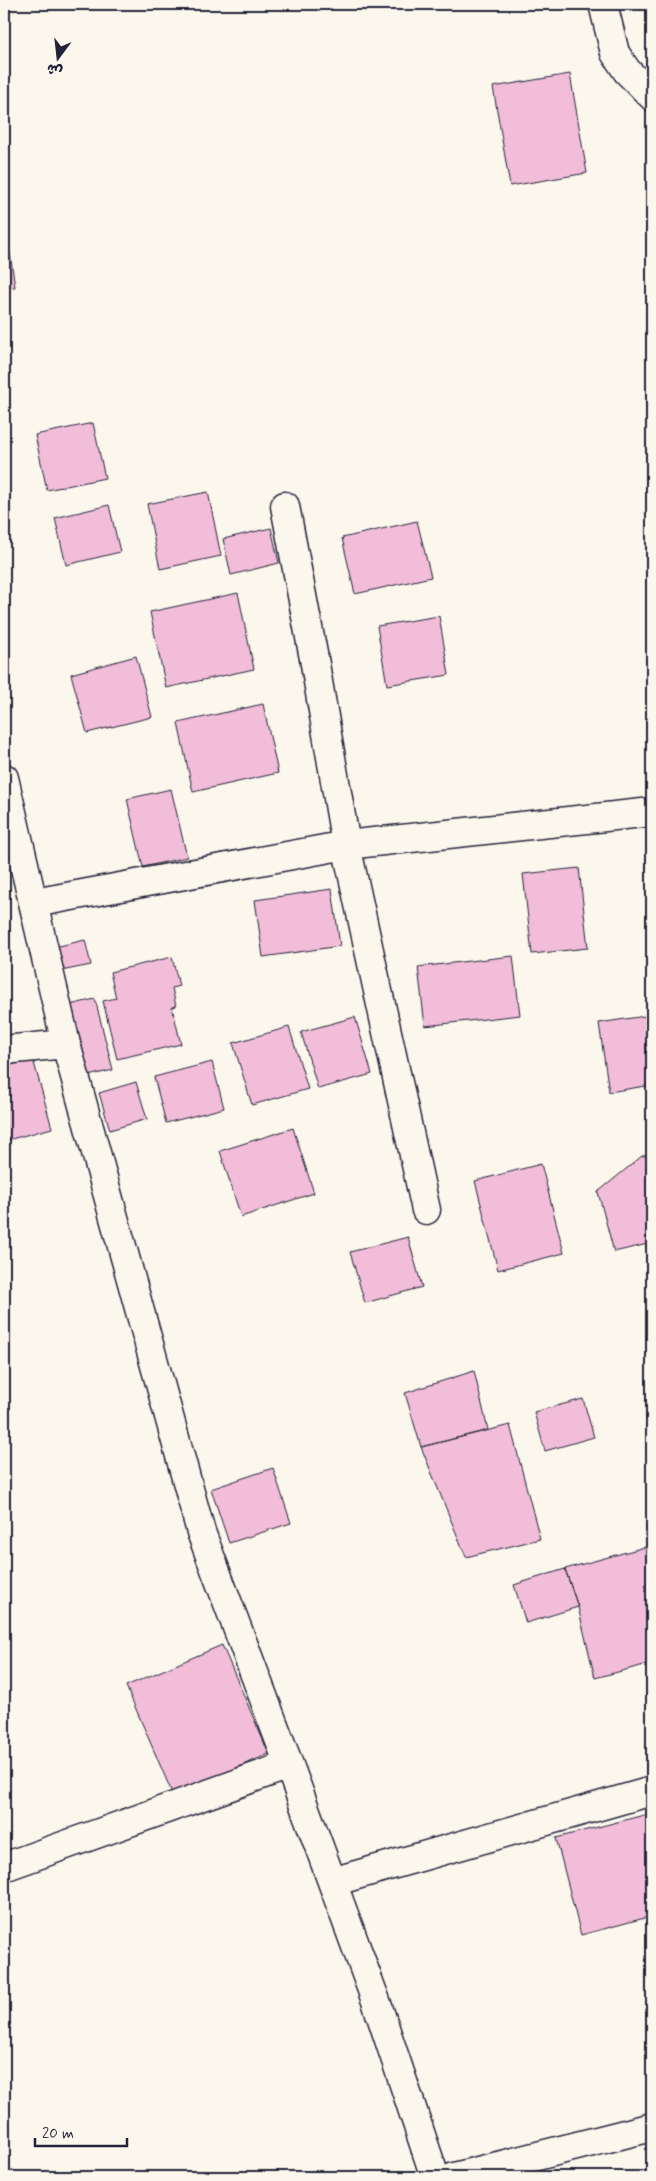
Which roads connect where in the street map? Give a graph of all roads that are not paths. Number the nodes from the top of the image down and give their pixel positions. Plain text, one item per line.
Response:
1 (603, 4) edge
2 (652, 96) edge
3 (285, 506) dead end
4 (4, 778) edge
5 (652, 812) edge
6 (346, 845) junction
7 (34, 903) junction
8 (66, 1044) junction
9 (4, 1050) edge
10 (426, 1210) dead end
11 (289, 1765) junction
12 (652, 1791) edge
13 (4, 1867) edge
14 (332, 1882) junction
15 (652, 2127) edge
16 (435, 2177) edge
17 (454, 2177) edge

1 - 2 street
3 - 6 street
4 - 7 street
5 - 6 street
6 - 7 street
6 - 10 street
7 - 8 street
8 - 9 street
8 - 11 street
11 - 13 street
11 - 14 street
12 - 14 street
14 - 16 street
15 - 17 street

